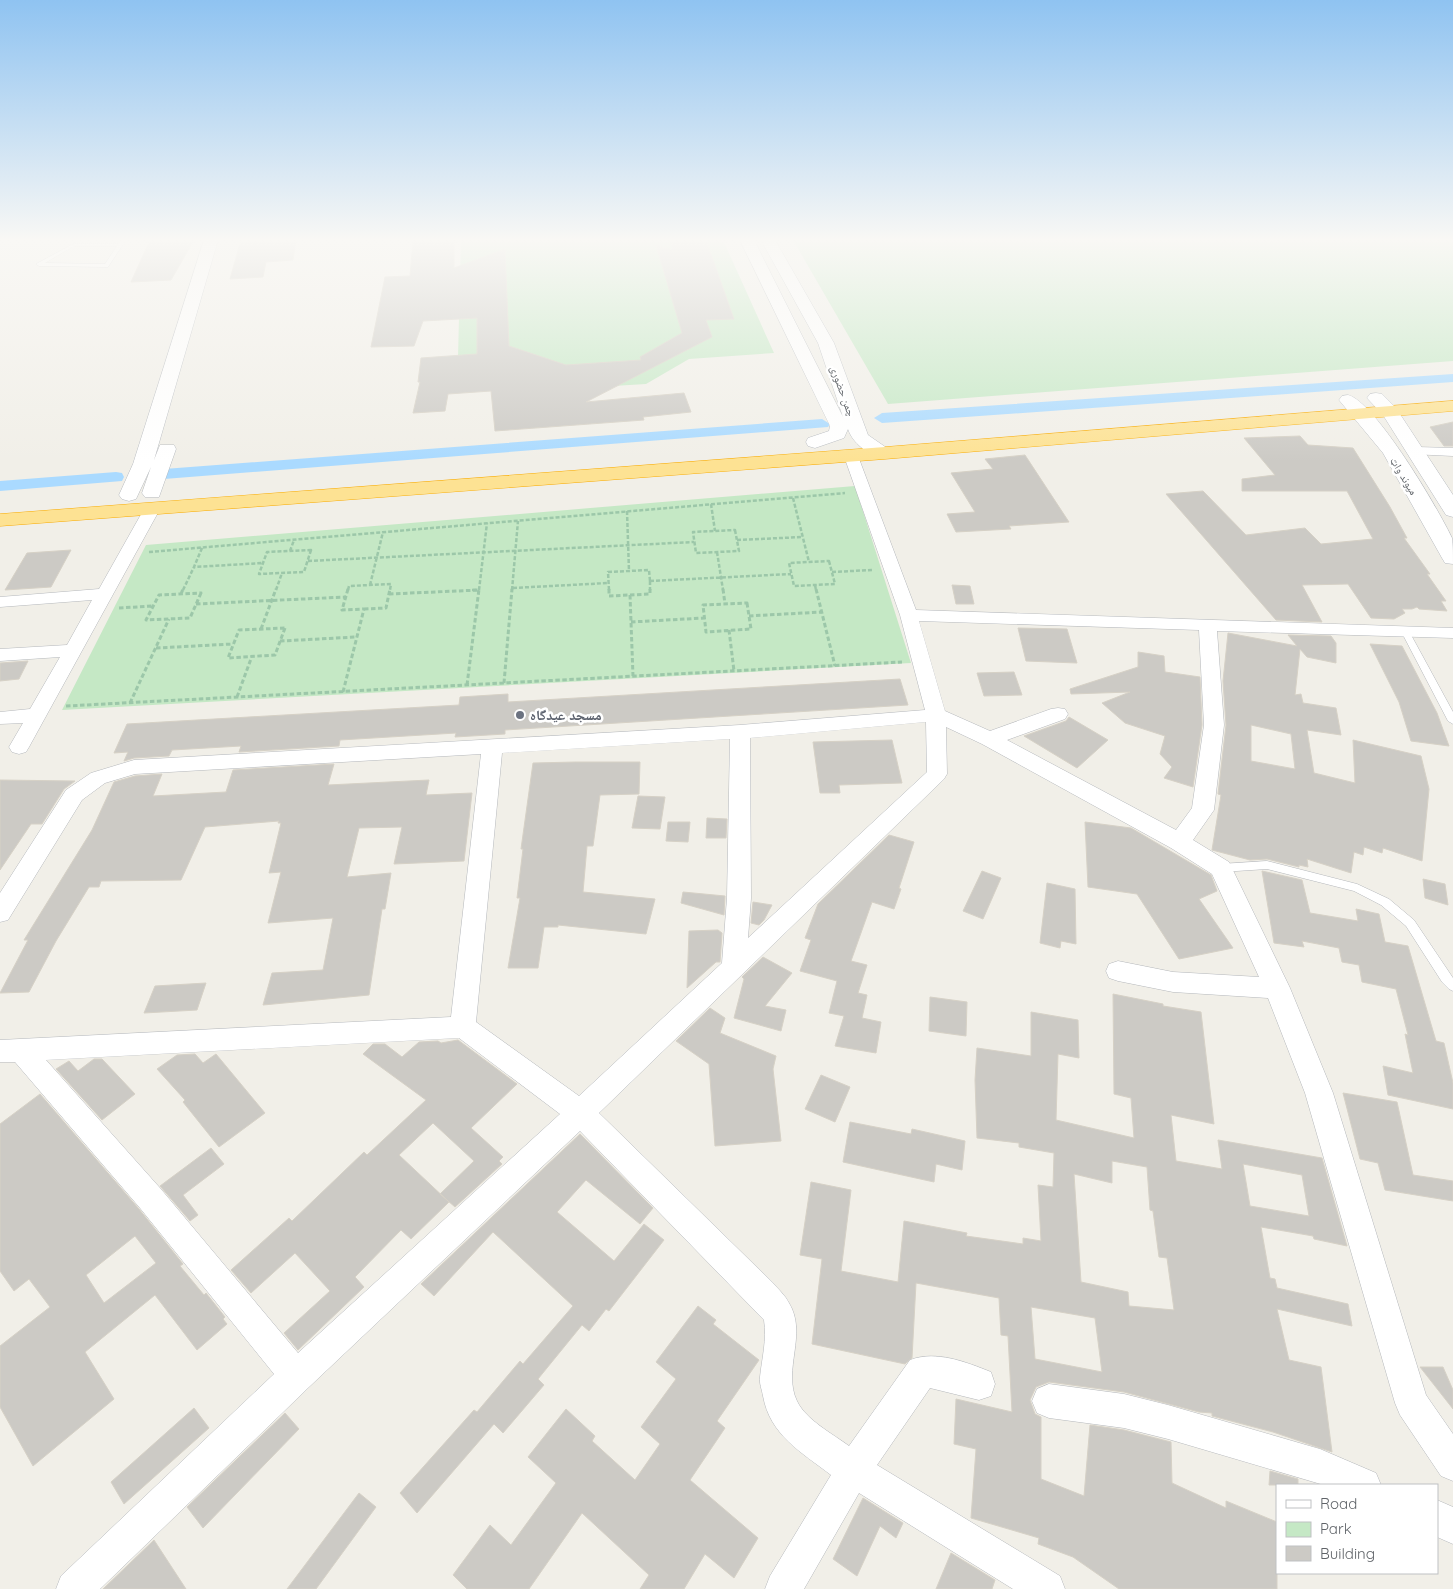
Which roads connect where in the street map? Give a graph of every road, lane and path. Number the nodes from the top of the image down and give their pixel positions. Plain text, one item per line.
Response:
1 (188, 314) edge
2 (784, 314) edge
3 (810, 314) edge
4 (1453, 391) edge
5 (1376, 398) junction
6 (1348, 400) junction
7 (1453, 406) edge
8 (1390, 412) junction
9 (1364, 414) junction
10 (171, 437) dead end
11 (860, 438) junction
12 (815, 442) junction
13 (694, 451) junction
14 (1416, 451) junction
15 (1453, 452) edge
16 (885, 454) junction
17 (851, 456) junction
18 (715, 467) junction
19 (851, 492) dead end
20 (129, 494) junction
21 (793, 497) junction
22 (152, 501) junction
23 (0, 503) edge
24 (711, 504) junction
25 (627, 511) junction
26 (1453, 511) edge
27 (0, 520) edge
28 (518, 521) junction
29 (487, 523) junction
30 (715, 531) junction
31 (384, 532) junction
32 (803, 537) junction
33 (294, 540) junction
34 (737, 540) junction
35 (694, 542) junction
36 (628, 546) junction
37 (202, 548) junction
38 (290, 551) junction
39 (516, 551) junction
40 (148, 552) dead end
41 (717, 552) junction
42 (484, 553) junction
43 (377, 558) junction
44 (1453, 558) edge
45 (308, 561) junction
46 (809, 562) junction
47 (263, 563) junction
48 (194, 567) junction
49 (875, 570) dead end
50 (629, 571) junction
51 (832, 572) junction
52 (282, 573) junction
53 (791, 574) junction
54 (721, 578) junction
55 (650, 581) junction
56 (608, 583) junction
57 (370, 585) junction
58 (815, 585) junction
59 (512, 588) junction
60 (479, 590) junction
61 (104, 594) junction
62 (181, 594) junction
63 (389, 594) junction
64 (630, 595) junction
65 (346, 597) junction
66 (272, 600) junction
67 (0, 602) edge
68 (196, 604) junction
69 (725, 604) junction
70 (153, 606) junction
71 (118, 608) dead end
72 (364, 609) junction
73 (822, 612) junction
74 (749, 616) junction
75 (909, 616) junction
76 (705, 618) junction
77 (169, 619) junction
78 (631, 622) junction
79 (1208, 625) junction
80 (262, 629) junction
81 (729, 630) junction
82 (1406, 632) junction
83 (1453, 633) edge
84 (356, 637) junction
85 (280, 641) junction
86 (233, 644) junction
87 (156, 648) junction
88 (73, 650) junction
89 (0, 656) edge
90 (252, 656) junction
91 (904, 662) dead end
92 (835, 666) junction
93 (734, 671) junction
94 (633, 676) junction
95 (504, 683) junction
96 (466, 685) junction
97 (343, 692) junction
98 (236, 697) junction
99 (130, 703) junction
100 (66, 706) dead end
101 (1058, 714) dead end
102 (936, 715) junction
103 (36, 716) junction
104 (0, 718) edge
105 (1453, 721) edge
106 (740, 732) junction
107 (989, 739) junction
108 (19, 747) dead end
109 (492, 748) junction
110 (1178, 842) junction
111 (1221, 868) junction
112 (0, 913) edge
113 (734, 966) junction
114 (1118, 971) dead end
115 (1453, 986) edge
116 (1277, 988) junction
117 (463, 1028) junction
118 (10, 1050) edge
119 (580, 1113) junction
120 (296, 1376) junction
121 (979, 1384) dead end
122 (1049, 1401) dead end
123 (1453, 1464) edge
124 (853, 1470) junction
125 (1362, 1484) edge
126 (1438, 1518) edge
127 (1453, 1526) edge
128 (74, 1589) edge
129 (783, 1589) edge
130 (1046, 1589) edge

1 - 20 main road
2 - 12 main road, چمن حضوری
3 - 11 main road, چمن حضوری
4 - 5 highway
5 - 6 highway
5 - 8 main road, میوند واټ
6 - 9 main road, میوند واټ
6 - 11 highway
7 - 8 highway
8 - 9 highway
8 - 14 main road, میوند واټ
9 - 16 highway
9 - 44 main road, میوند واټ
10 - 22 main road
11 - 12 highway
11 - 16 main road
12 - 13 highway
13 - 18 highway
13 - 22 highway
14 - 15 street
14 - 26 main road, میوند واټ
16 - 17 highway
17 - 18 highway
17 - 75 street
18 - 22 highway
19 - 21 path
20 - 22 highway
20 - 23 highway
21 - 24 path
21 - 32 path
22 - 27 highway
22 - 61 street
24 - 25 path
24 - 30 path
25 - 28 path
25 - 36 path
28 - 29 path
28 - 39 path
29 - 31 path
29 - 42 path
30 - 34 path
30 - 35 path
31 - 33 path
31 - 43 path
32 - 34 path
32 - 46 path
33 - 37 path
33 - 38 path
34 - 41 path
35 - 36 path
35 - 41 path
36 - 39 path
36 - 50 path
37 - 40 path
37 - 48 path
38 - 45 path
38 - 47 path
39 - 42 path
39 - 59 path
41 - 54 path
42 - 43 path
42 - 60 path
43 - 45 path
43 - 57 path
45 - 52 path
46 - 51 path
46 - 53 path
47 - 48 path
47 - 52 path
48 - 62 path
49 - 51 path
50 - 55 path
50 - 56 path
51 - 58 path
52 - 66 path
53 - 54 path
53 - 58 path
54 - 55 path
54 - 69 path
55 - 64 path
56 - 59 path
56 - 64 path
57 - 63 path
57 - 65 path
58 - 73 path
59 - 95 path
60 - 63 path
60 - 96 path
61 - 67 street
61 - 88 street
62 - 68 path
62 - 70 path
63 - 72 path
64 - 78 path
65 - 66 path
65 - 72 path
66 - 68 path
66 - 80 path
68 - 77 path
69 - 74 path
69 - 76 path
70 - 71 path
70 - 77 path
72 - 84 path
73 - 74 path
73 - 92 path
74 - 81 path
75 - 79 street
75 - 102 street
76 - 78 path
76 - 81 path
77 - 87 path
78 - 94 path
79 - 82 street
79 - 110 street
80 - 85 path
80 - 86 path
81 - 93 path
82 - 83 street
82 - 105 lane
84 - 85 path
84 - 97 path
85 - 90 path
86 - 87 path
86 - 90 path
87 - 99 path
88 - 89 street
88 - 103 street
90 - 98 path
91 - 92 path
92 - 93 path
93 - 94 path
94 - 95 path
95 - 96 path
96 - 97 path
97 - 98 path
98 - 99 path
99 - 100 path
101 - 107 street
102 - 106 street
102 - 107 street
102 - 113 street
103 - 104 street
103 - 108 street
106 - 109 street
106 - 113 street
107 - 110 street
109 - 112 street
109 - 117 street
110 - 111 street
111 - 115 lane
111 - 116 street
113 - 119 street
114 - 116 street
116 - 123 street
117 - 118 street
117 - 119 street
118 - 120 street
119 - 120 street
119 - 124 street
120 - 128 street
121 - 124 street
122 - 125 street
124 - 129 street
124 - 130 street
126 - 127 street

